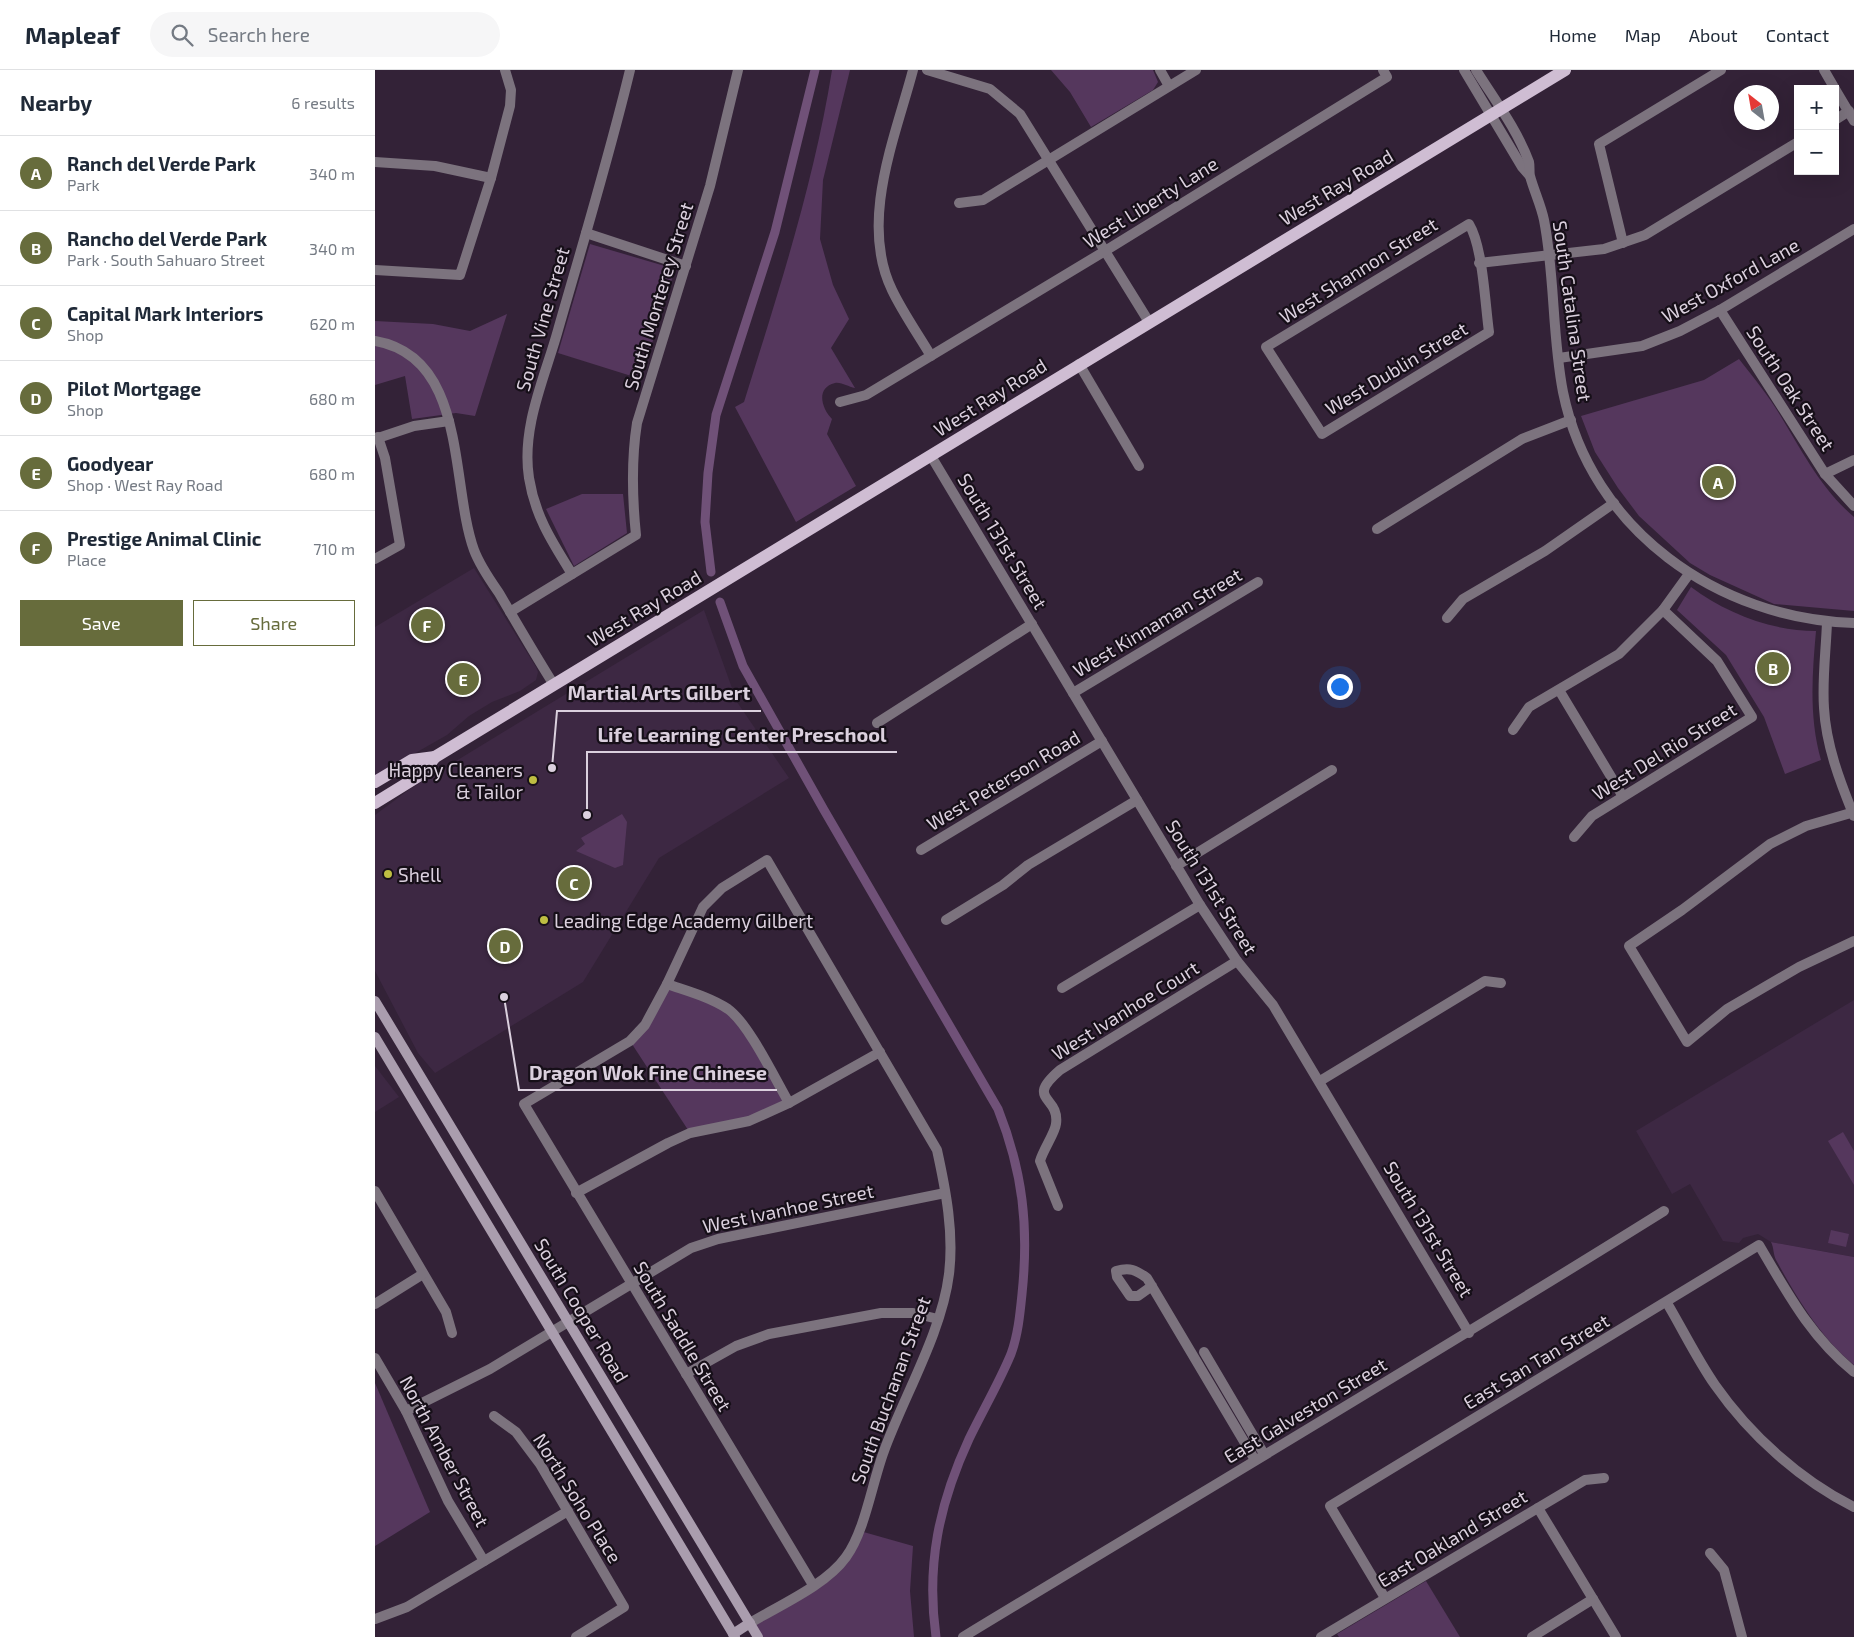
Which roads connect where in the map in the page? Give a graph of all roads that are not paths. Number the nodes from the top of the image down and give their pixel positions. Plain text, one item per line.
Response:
1 (505, 70) edge
2 (630, 70) edge
3 (738, 70) edge
4 (913, 70) edge
5 (927, 70) edge
6 (1160, 70) edge
7 (1196, 70) edge
8 (1464, 70) edge
9 (1476, 70) edge
10 (1565, 70) edge
11 (1721, 70) edge
12 (1824, 70) edge
13 (1385, 73) edge
14 (1833, 85) edge
15 (1169, 86) junction
16 (1839, 96) edge
17 (1495, 112) junction
18 (1851, 116) edge
19 (1794, 144) edge
20 (1048, 159) junction
21 (375, 162) edge
22 (491, 178) junction
23 (959, 203) dead end
24 (1854, 228) edge
25 (586, 233) junction
26 (1623, 244) junction
27 (1105, 251) junction
28 (1548, 255) junction
29 (1479, 263) junction
30 (686, 266) junction
31 (375, 270) edge
32 (1720, 310) junction
33 (1149, 322) junction
34 (375, 341) edge
35 (931, 356) junction
36 (1559, 358) junction
37 (1079, 364) junction
38 (840, 402) dead end
39 (1571, 420) junction
40 (449, 421) junction
41 (1322, 434) joint
42 (377, 438) edge
43 (931, 456) junction
44 (1854, 460) edge
45 (1139, 466) dead end
46 (1825, 474) junction
47 (1614, 503) junction
48 (1854, 506) edge
49 (1377, 529) dead end
50 (375, 559) edge
51 (572, 574) junction
52 (1689, 574) junction
53 (1258, 582) dead end
54 (1663, 610) junction
55 (510, 612) junction
56 (1447, 618) dead end
57 (1827, 622) junction
58 (1854, 623) edge
59 (1032, 624) junction
60 (554, 685) junction
61 (1559, 690) junction
62 (1073, 693) junction
63 (877, 723) dead end
64 (1513, 730) dead end
65 (1102, 741) junction
66 (435, 757) junction
67 (1332, 770) dead end
68 (375, 782) edge
69 (1622, 795) junction
70 (1137, 800) junction
71 (375, 803) edge
72 (1854, 813) edge
73 (1574, 837) dead end
74 (921, 850) dead end
75 (1176, 866) junction
76 (1200, 905) junction
77 (946, 920) dead end
78 (1854, 941) edge
79 (1237, 961) junction
80 (1501, 983) dead end
81 (667, 984) junction
82 (1062, 988) dead end
83 (375, 1001) edge
84 (375, 1037) edge
85 (880, 1052) junction
86 (417, 1069) junction
87 (400, 1080) junction
88 (1320, 1081) junction
89 (789, 1104) junction
90 (375, 1191) edge
91 (945, 1192) junction
92 (577, 1193) junction
93 (1058, 1206) dead end
94 (1664, 1211) dead end
95 (423, 1274) junction
96 (632, 1285) junction
97 (1152, 1286) dead end
98 (1667, 1302) junction
99 (375, 1304) edge
100 (937, 1319) junction
101 (569, 1321) junction
102 (551, 1332) junction
103 (452, 1333) dead end
104 (1469, 1333) junction
105 (1204, 1352) dead end
106 (375, 1358) edge
107 (1854, 1372) edge
108 (687, 1374) junction
109 (406, 1411) junction
110 (494, 1416) dead end
111 (1264, 1454) junction
112 (1255, 1460) junction
113 (1605, 1478) dead end
114 (1854, 1507) edge
115 (1538, 1508) junction
116 (568, 1511) junction
117 (1710, 1553) dead end
118 (484, 1561) junction
119 (813, 1585) junction
120 (1385, 1598) junction
121 (1593, 1599) junction
122 (375, 1619) edge
123 (750, 1624) junction
124 (734, 1635) edge
125 (1328, 1635) edge
126 (576, 1637) edge
127 (758, 1637) edge
128 (963, 1637) edge
129 (1532, 1637) edge
130 (1616, 1637) edge
131 (1741, 1637) edge

1 - 22 street
2 - 25 street, South Vine Street
3 - 30 street, South Monterey Street
4 - 35 street
5 - 20 street
6 - 15 street
7 - 15 street
8 - 17 street, South Catalina Street
9 - 17 street, South Catalina Street
10 - 17 main road, West Ray Road
11 - 26 street
12 - 14 street
13 - 27 street, West Liberty Lane
15 - 20 street
16 - 18 street
17 - 28 street, South Catalina Street
17 - 33 main road, West Ray Road
19 - 26 street
20 - 23 street
20 - 27 street
21 - 22 street
22 - 31 street
24 - 32 street, West Oxford Lane
25 - 30 street
25 - 51 street, South Vine Street
26 - 28 street
27 - 33 street
27 - 35 street, West Liberty Lane
28 - 29 street
28 - 36 street, South Catalina Street
29 - 41 street, West Dublin Street
29 - 41 street, West Shannon Street
30 - 51 street, South Monterey Street
32 - 36 street, West Oxford Lane
32 - 46 street, South Oak Street
33 - 37 main road, West Ray Road
34 - 40 street
35 - 38 street, West Liberty Lane
36 - 39 street, South Catalina Street
37 - 43 main road, West Ray Road
37 - 45 street
39 - 47 street, South Catalina Street
39 - 49 street
40 - 42 street
40 - 55 street
42 - 50 street
43 - 59 street, South 131st Street
43 - 60 main road, West Ray Road
44 - 46 street
46 - 48 street, South Oak Street
47 - 52 street, South Catalina Street
47 - 56 street
51 - 55 street
52 - 54 street
52 - 57 street, South Catalina Street
53 - 62 street, West Kinnaman Street
54 - 61 street
54 - 69 street, West Del Rio Street
55 - 60 street
57 - 58 street, South Catalina Street
57 - 72 street
59 - 62 street, South 131st Street
59 - 63 street
60 - 66 main road, West Ray Road
61 - 64 street
61 - 69 street
62 - 65 street, South 131st Street
65 - 70 street, South 131st Street
65 - 74 street, West Peterson Road
66 - 68 main road, West Ray Road
66 - 71 main road, West Ray Road
67 - 75 street
69 - 73 street, West Del Rio Street
70 - 75 street, South 131st Street
70 - 77 street
72 - 78 street
75 - 76 street, South 131st Street
76 - 79 street, South 131st Street
76 - 82 street
79 - 88 street, South 131st Street
79 - 93 street, West Ivanhoe Court
80 - 88 street
81 - 85 street, South Buchanan Street
81 - 89 street
81 - 92 street, South Saddle Street
83 - 86 main road, South Cooper Road
84 - 87 main road, South Cooper Road
85 - 89 street
85 - 91 street, South Buchanan Street
86 - 87 main road
86 - 101 main road, South Cooper Road
87 - 102 main road, South Cooper Road
88 - 104 street, South 131st Street
89 - 92 street
90 - 95 street
91 - 96 street, West Ivanhoe Street
91 - 100 street, South Buchanan Street
92 - 96 street, South Saddle Street
94 - 104 street, East Galveston Street
95 - 99 street
95 - 103 street
96 - 101 street, West Ivanhoe Street
96 - 108 street, South Saddle Street
97 - 112 street
98 - 107 street, East San Tan Street
98 - 114 street
98 - 120 street, East San Tan Street
100 - 108 street
100 - 119 street, South Buchanan Street
101 - 102 street, West Ivanhoe Street
101 - 123 main road, South Cooper Road
102 - 109 street, West Ivanhoe Street
102 - 124 main road, South Cooper Road
104 - 111 street, East Galveston Street
105 - 111 street
106 - 109 street, North Amber Street
108 - 119 street, South Saddle Street
109 - 118 street, North Amber Street
110 - 116 street, North Soho Place
111 - 112 street, East Galveston Street
112 - 128 street, East Galveston Street
113 - 115 street, East Oakland Street
115 - 120 street, East Oakland Street
115 - 121 street
116 - 118 street
116 - 126 street, North Soho Place
117 - 131 street
118 - 122 street
119 - 123 street, South Buchanan Street
120 - 125 street, East Oakland Street
121 - 129 street
121 - 130 street
123 - 124 main road
123 - 127 main road, South Cooper Road

